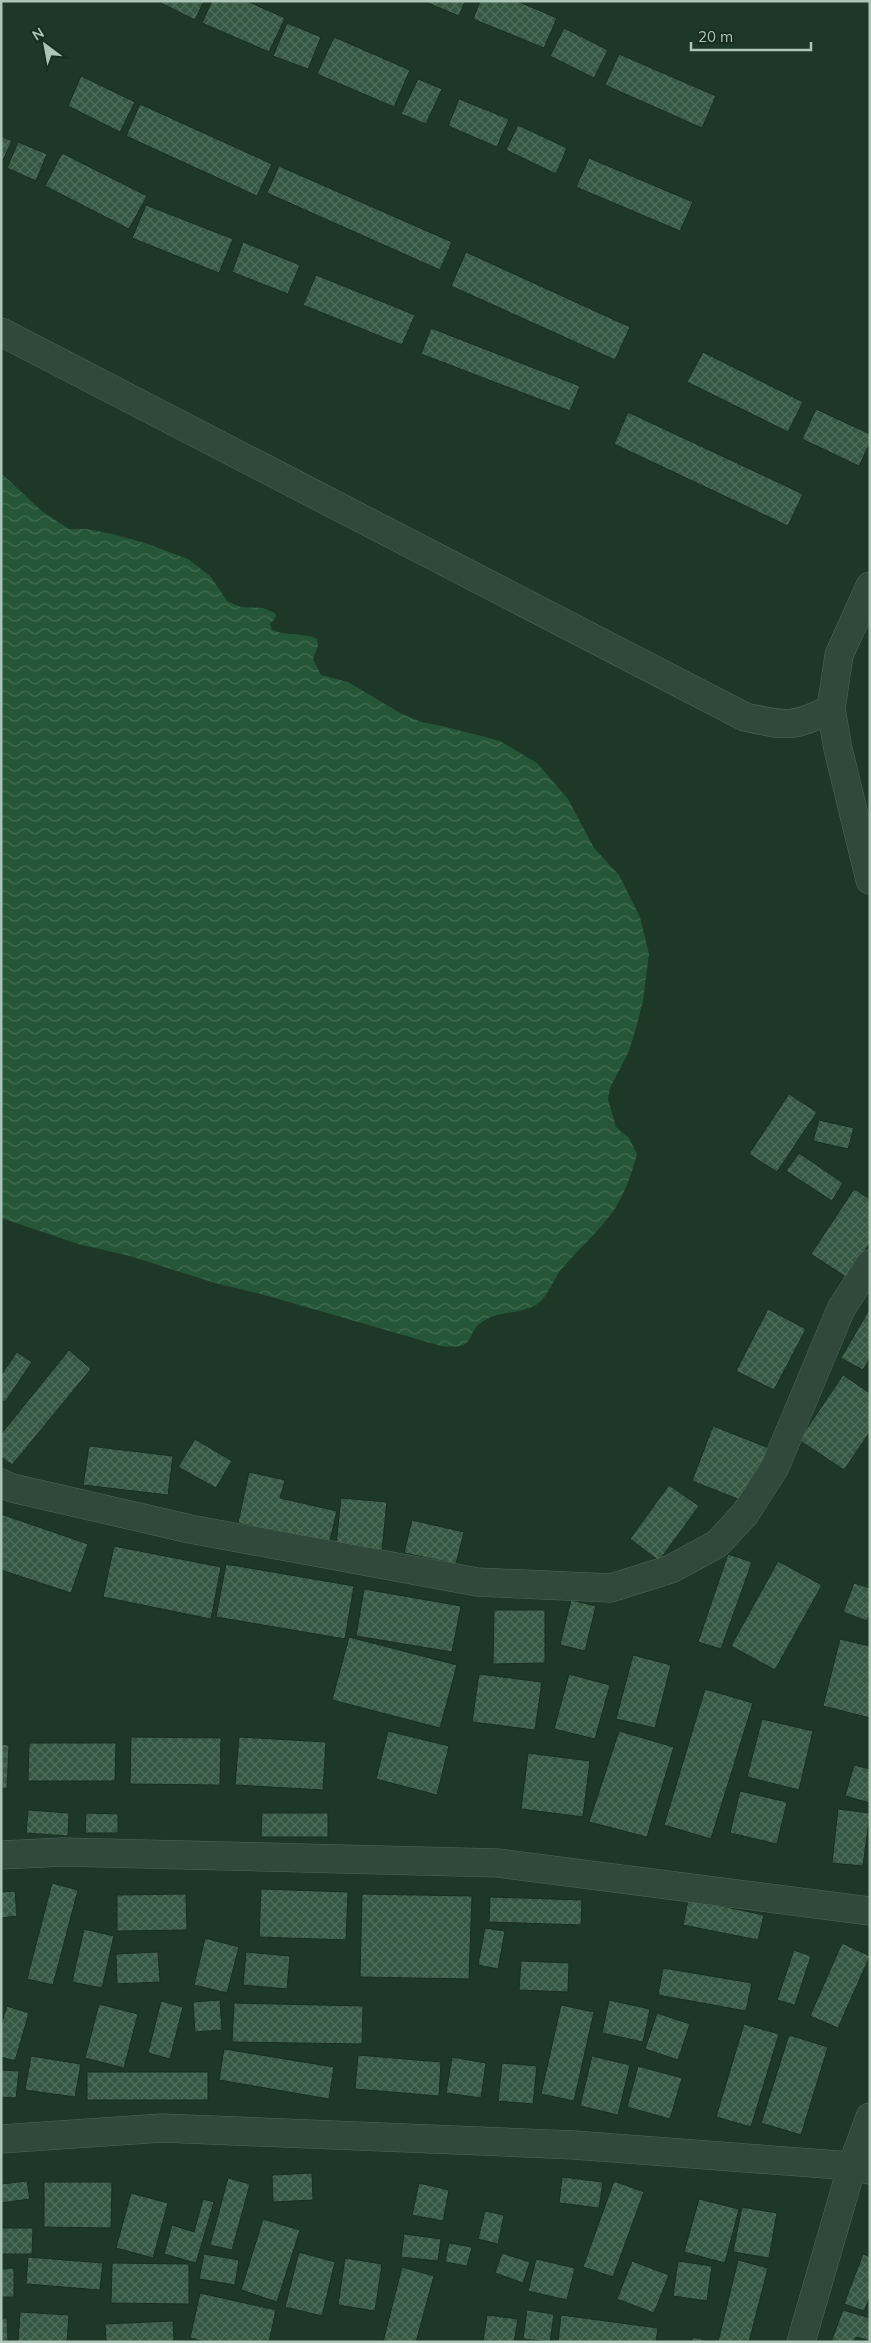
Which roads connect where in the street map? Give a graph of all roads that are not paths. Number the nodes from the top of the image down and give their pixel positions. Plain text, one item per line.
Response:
1 (1, 332) edge
2 (870, 586) edge
3 (831, 709) junction
4 (870, 880) edge
5 (870, 1264) edge
6 (1, 1482) edge
7 (1, 1855) edge
8 (870, 1911) edge
9 (870, 2117) edge
10 (1, 2140) edge
11 (861, 2168) edge
12 (801, 2342) edge

1 - 3 street
2 - 3 street
3 - 4 street
5 - 6 street
7 - 8 street
9 - 11 street
10 - 11 street
11 - 12 street

